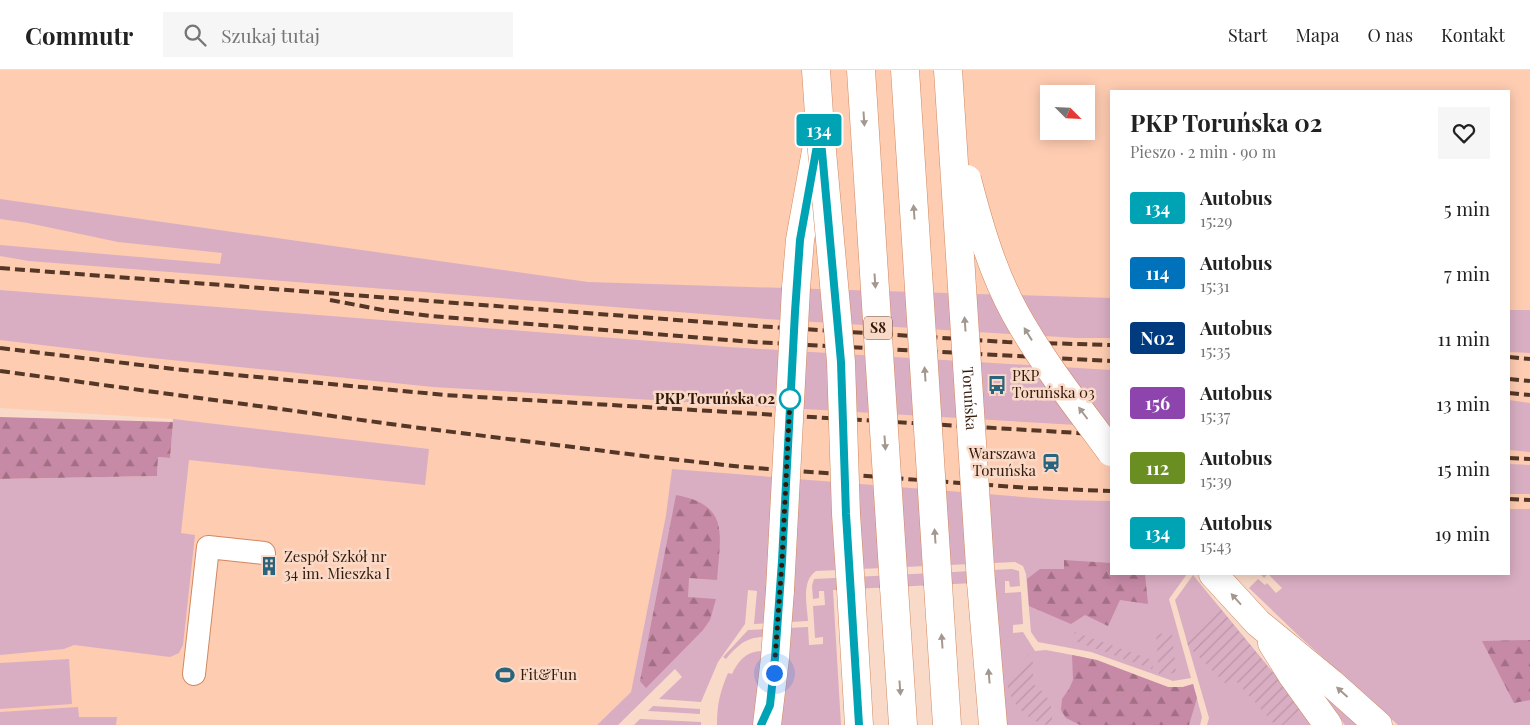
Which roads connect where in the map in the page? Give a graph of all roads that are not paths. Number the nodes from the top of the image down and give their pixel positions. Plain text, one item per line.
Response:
1 (816, 70) edge
2 (861, 70) edge
3 (906, 70) edge
4 (949, 70) edge
5 (820, 129) junction
6 (1110, 451) edge
7 (264, 553) dead end
8 (1214, 575) edge
9 (1258, 623) junction
10 (194, 674) dead end
11 (766, 718) edge
12 (859, 725) edge
13 (903, 725) edge
14 (947, 725) edge
15 (993, 725) edge
16 (1328, 725) edge
17 (1378, 725) edge

1 - 5 main road
2 -> 13 main road, S8, bridge
14 -> 3 main road, bridge
6 -> 4 main road, bridge
15 -> 4 main road, Toruńska, bridge
5 - 11 main road, bridge
5 - 12 main road, bridge
7 - 10 street
9 -> 8 main road
9 - 16 main road
17 -> 9 main road

